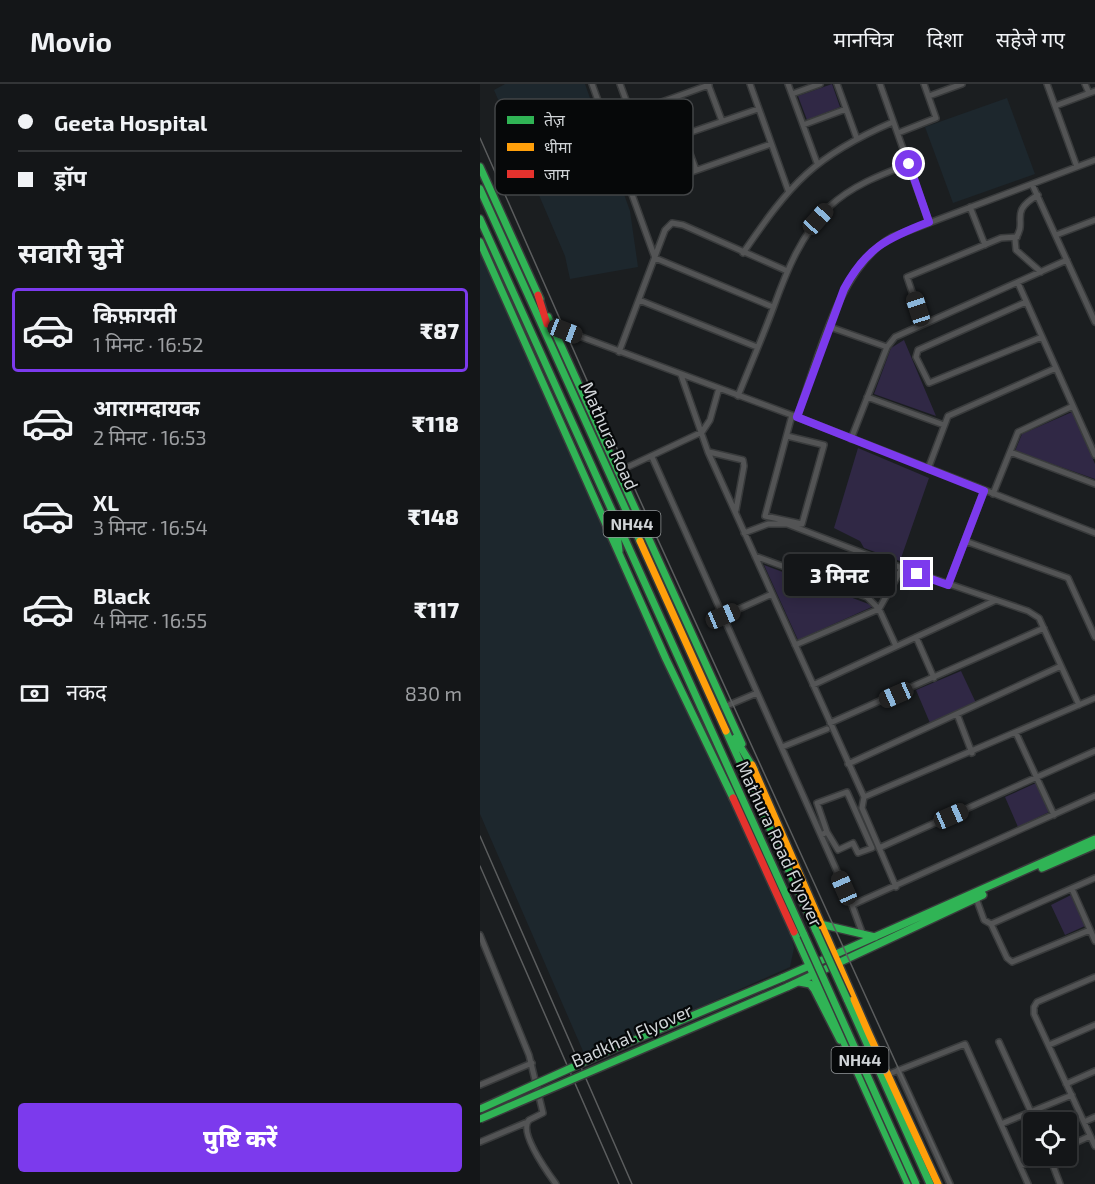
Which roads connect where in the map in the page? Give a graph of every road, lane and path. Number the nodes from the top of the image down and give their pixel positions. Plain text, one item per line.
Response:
1 (592, 84) edge
2 (620, 84) edge
3 (708, 84) edge
4 (750, 84) edge
5 (788, 84) edge
6 (820, 84) edge
7 (837, 84) edge
8 (880, 84) edge
9 (924, 84) edge
10 (962, 84) edge
11 (1047, 84) edge
12 (1085, 84) edge
13 (1092, 92) edge
14 (792, 94) junction
15 (928, 96) junction
16 (598, 99) edge
17 (626, 99) edge
18 (668, 99) edge
19 (1055, 106) junction
20 (758, 109) junction
21 (846, 110) junction
22 (722, 121) junction
23 (893, 122) junction
24 (803, 125) junction
25 (693, 131) edge
26 (897, 133) junction
27 (857, 139) junction
28 (771, 144) junction
29 (1095, 160) edge
30 (693, 162) edge
31 (817, 163) junction
32 (909, 164) junction
33 (480, 167) edge
34 (1077, 167) junction
35 (696, 170) junction
36 (693, 171) edge
37 (1032, 184) junction
38 (480, 189) edge
39 (788, 190) junction
40 (633, 195) edge
41 (1038, 195) junction
42 (970, 207) junction
43 (480, 219) edge
44 (1095, 220) edge
45 (929, 222) junction
46 (1056, 235) junction
47 (1017, 237) junction
48 (480, 242) edge
49 (985, 245) junction
50 (743, 253) junction
51 (655, 258) junction
52 (1067, 260) junction
53 (785, 270) junction
54 (1041, 272) junction
55 (1018, 283) junction
56 (538, 295) junction
57 (639, 300) junction
58 (1026, 302) junction
59 (774, 307) junction
60 (1095, 322) edge
61 (923, 324) junction
62 (552, 326) junction
63 (830, 327) junction
64 (1042, 337) junction
65 (757, 347) junction
66 (886, 347) junction
67 (619, 352) junction
68 (555, 354) junction
69 (1056, 368) junction
70 (681, 375) junction
71 (718, 388) junction
72 (738, 396) junction
73 (867, 397) junction
74 (1073, 406) junction
75 (794, 416) junction
76 (944, 425) junction
77 (702, 432) junction
78 (787, 436) junction
79 (851, 439) junction
80 (708, 452) junction
81 (1010, 452) junction
82 (1095, 455) edge
83 (652, 457) junction
84 (928, 469) junction
85 (617, 472) junction
86 (1095, 484) edge
87 (984, 491) junction
88 (993, 494) junction
89 (736, 512) junction
90 (615, 517) junction
91 (744, 533) junction
92 (1095, 533) edge
93 (965, 541) junction
94 (619, 551) junction
95 (755, 556) junction
96 (902, 568) junction
97 (948, 585) junction
98 (772, 594) junction
99 (994, 602) junction
100 (879, 609) junction
101 (723, 616) junction
102 (1044, 628) junction
103 (916, 637) junction
104 (1095, 637) edge
105 (795, 645) junction
106 (896, 646) junction
107 (1061, 666) junction
108 (934, 678) junction
109 (813, 685) junction
110 (757, 693) junction
111 (710, 695) junction
112 (1095, 698) edge
113 (1079, 705) junction
114 (724, 707) junction
115 (957, 714) junction
116 (829, 726) junction
117 (1016, 733) junction
118 (782, 747) junction
119 (1095, 751) edge
120 (972, 753) junction
121 (848, 764) junction
122 (754, 769) junction
123 (1036, 778) junction
124 (860, 788) junction
125 (849, 794) junction
126 (1095, 796) edge
127 (864, 797) junction
128 (1054, 814) junction
129 (827, 832) junction
130 (821, 835) junction
131 (1095, 839) edge
132 (1095, 845) edge
133 (879, 848) junction
134 (1095, 879) edge
135 (896, 887) junction
136 (1072, 889) junction
137 (976, 898) junction
138 (852, 905) junction
139 (820, 924) junction
140 (991, 924) junction
141 (1090, 930) junction
142 (480, 935) edge
143 (863, 935) junction
144 (825, 936) junction
145 (875, 937) junction
146 (1095, 941) edge
147 (802, 950) junction
148 (834, 954) junction
149 (838, 965) junction
150 (809, 966) junction
151 (793, 973) junction
152 (814, 976) junction
153 (1095, 977) edge
154 (798, 982) junction
155 (850, 992) junction
156 (827, 1005) junction
157 (1095, 1025) edge
158 (999, 1042) dead end
159 (1049, 1045) junction
160 (847, 1049) junction
161 (532, 1063) junction
162 (898, 1070) junction
163 (1095, 1071) edge
164 (889, 1074) junction
165 (480, 1084) edge
166 (1066, 1084) junction
167 (1072, 1095) junction
168 (480, 1109) edge
169 (1031, 1112) joint
170 (1023, 1115) edge
171 (1095, 1117) edge
172 (480, 1119) edge
173 (1084, 1122) junction
174 (525, 1123) junction
175 (1001, 1124) junction
176 (1090, 1136) junction
177 (480, 1142) edge
178 (1077, 1142) edge
179 (1095, 1146) edge
180 (1023, 1165) edge
181 (1020, 1166) junction
182 (1053, 1166) edge
183 (556, 1184) edge
184 (909, 1184) edge
185 (916, 1184) edge
186 (930, 1184) edge
187 (938, 1184) edge
188 (950, 1184) edge
189 (1028, 1184) edge
190 (1060, 1184) edge

1 - 16 street
2 - 17 street
3 - 18 street
3 - 22 street
4 - 20 street
5 - 14 street
6 - 14 street
7 - 21 street
8 - 23 street
9 - 15 street
10 - 15 street
11 - 19 street
12 - 13 street
13 - 19 street
14 - 24 street
15 - 26 street
19 - 34 street
20 - 22 street
20 - 28 street
21 - 24 street
21 - 27 street
22 - 25 street
23 - 26 street
23 - 27 street
24 - 31 street
26 - 32 street
27 - 31 street
28 - 35 street
28 - 39 street
29 - 34 street
30 - 35 street
31 - 39 street
32 - 45 street
32 - 53 street
33 - 56 main road
34 - 37 street
35 - 36 street
37 - 41 street
37 - 42 street
38 - 68 main road, NH44
39 - 50 street
40 - 51 street
41 - 46 street
41 - 47 street
42 - 45 street
42 - 49 street
43 - 90 main road, Mathura Road / NH44
44 - 46 street
45 - 63 street
46 - 52 street
47 - 49 street
47 - 54 street
48 - 94 main road
49 - 61 street
50 - 51 street
50 - 53 street
51 - 57 street
51 - 59 street
52 - 54 street
52 - 60 street
53 - 59 street
54 - 55 street
55 - 58 street
55 - 61 street
56 - 62 main road
56 - 68 main road
57 - 65 street
57 - 67 street
58 - 64 street
58 - 64 street
59 - 65 street
61 - 66 street
62 - 67 street
62 - 85 main road
63 - 66 street
63 - 75 street
64 - 69 street
65 - 72 street
66 - 73 street
67 - 70 street
68 - 111 main road, Mathura Road / NH44
69 - 74 street
69 - 76 street
70 - 71 street
70 - 77 street
71 - 72 street
71 - 77 street
72 - 75 street
73 - 76 street
73 - 79 street
74 - 81 street
74 - 82 street
75 - 78 street
75 - 79 street
76 - 84 street
77 - 80 street
77 - 83 street
78 - 78 street
79 - 84 street
80 - 89 street
80 - 89 street
81 - 86 street
81 - 88 street
83 - 85 street
83 - 101 street
84 - 87 street
85 - 114 main road
87 - 88 street
87 - 93 street
88 - 92 street
89 - 91 street
90 - 94 main road
90 - 185 main road, Mathura Road Flyover / NH44, bridge
91 - 95 street
91 - 96 street
93 - 97 street
93 - 104 street
94 - 147 main road
95 - 98 street
95 - 100 street
96 - 97 street
96 - 100 street
97 - 99 street
98 - 101 street
98 - 105 street
99 - 102 street
99 - 103 street
100 - 105 street
100 - 106 street
101 - 110 street
102 - 107 street
102 - 108 street
103 - 106 street
103 - 108 street
105 - 109 street
106 - 109 street
107 - 113 street
107 - 115 street
108 - 116 street
109 - 116 street
110 - 114 street
110 - 118 street
111 - 122 main road
111 - 186 main road, Mathura Road Flyover / NH44, bridge
112 - 113 street
113 - 117 street
114 - 122 main road
115 - 120 street
115 - 121 street
116 - 118 street
116 - 121 street
117 - 120 street
117 - 123 street
118 - 130 street
119 - 123 street
120 - 127 street
121 - 124 street
122 - 139 main road
123 - 128 street
123 - 133 street
124 - 125 street
124 - 127 street
125 - 129 street
125 - 129 street
126 - 128 street
127 - 133 street
128 - 135 street
129 - 130 street
130 - 138 street
131 - 145 main road, Badkhal Flyover
132 - 137 main road, Badkhal Flyover
133 - 135 street
134 - 136 street
135 - 138 street
136 - 140 street
136 - 141 street
137 - 140 street
137 - 149 main road, Badkhal Flyover
138 - 143 street
139 - 143 main road
139 - 144 main road
140 - 141 street
141 - 146 street
142 - 161 street
143 - 145 main road
144 - 147 main road
144 - 148 main road
145 - 148 main road, Badkhal Flyover
147 - 150 main road
147 - 151 main road
148 - 149 main road
148 - 150 main road, Badkhal Flyover
149 - 152 main road, Badkhal Flyover
149 - 155 main road
150 - 151 main road, Badkhal Flyover
150 - 152 main road
151 - 168 main road, Badkhal Flyover, bridge
152 - 154 main road, Badkhal Flyover
152 - 156 main road
153 - 159 street
154 - 160 main road
154 - 172 main road, Badkhal Flyover, bridge
155 - 156 main road
155 - 164 main road
156 - 160 main road
157 - 159 street
158 - 169 street
159 - 166 street
160 - 184 main road
161 - 165 street
161 - 174 street
162 - 164 street
162 - 175 street
162 - 188 street
163 - 166 street
164 - 187 main road
166 - 167 street
167 - 169 street
167 - 173 street
170 - 175 street
171 - 173 street
173 - 176 street
174 - 177 street
174 - 183 street
175 - 181 street
176 - 178 street
176 - 179 street
180 - 181 street
181 - 189 street
182 - 190 street

